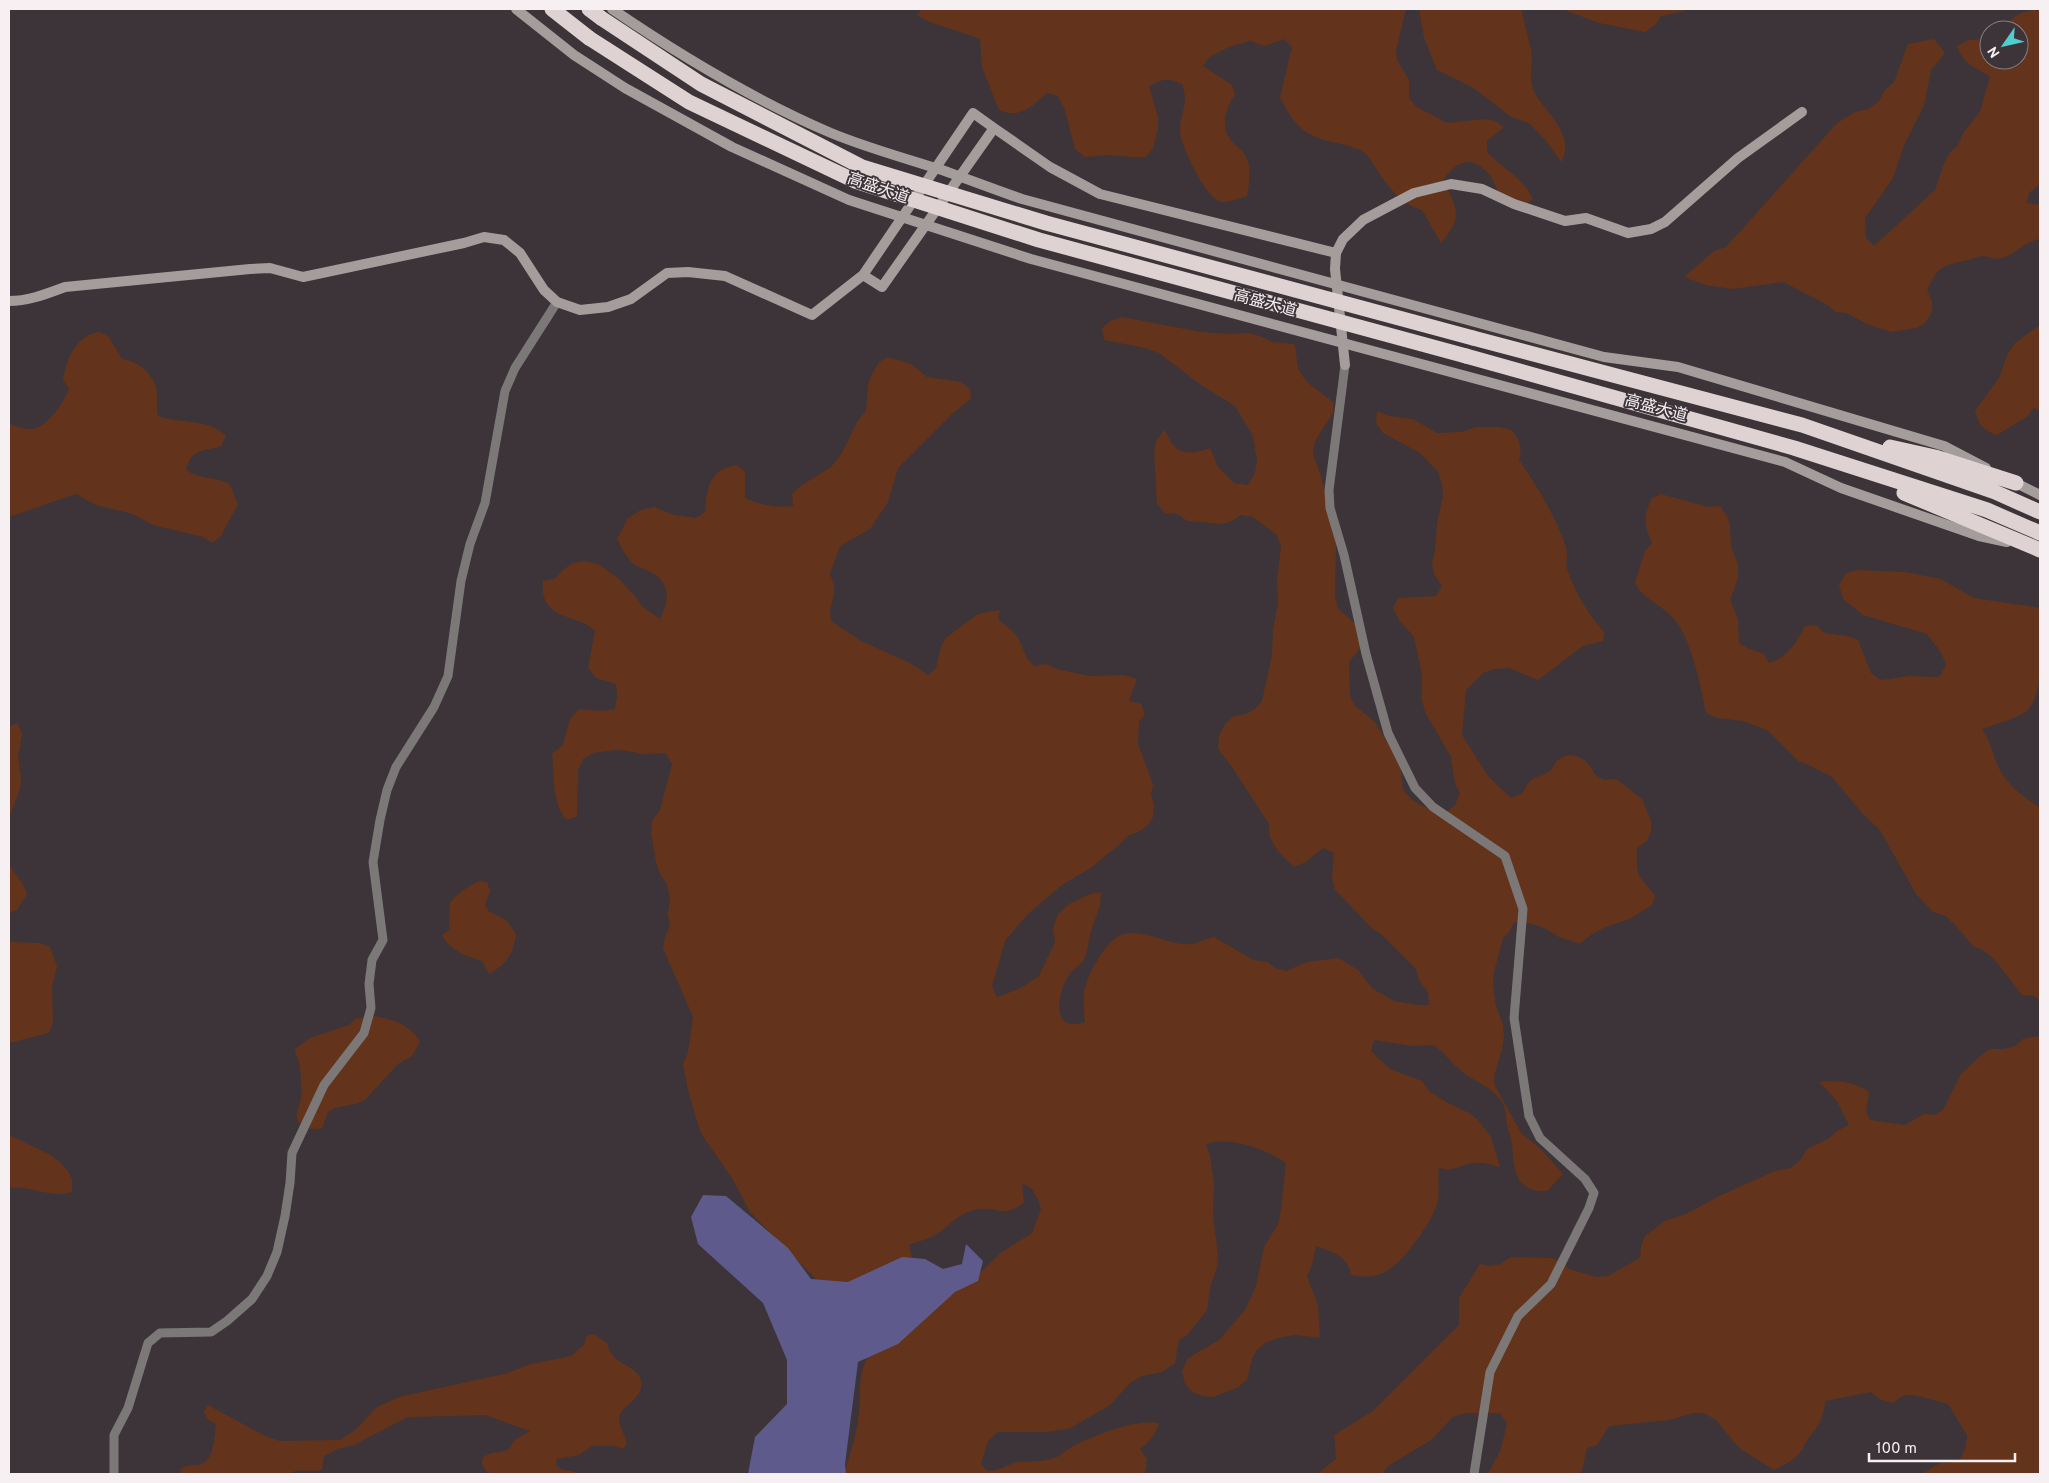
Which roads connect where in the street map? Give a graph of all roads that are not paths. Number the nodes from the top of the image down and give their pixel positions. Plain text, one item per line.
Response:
1 (516, 9) edge
2 (555, 12) edge
3 (601, 12) edge
4 (1802, 112) dead end
5 (994, 128) junction
6 (936, 168) junction
7 (959, 176) junction
8 (903, 216) junction
9 (926, 224) junction
10 (1336, 253) junction
11 (863, 275) junction
12 (9, 301) edge
13 (557, 302) junction
14 (1344, 365) joint
15 (1802, 426) junction
16 (1794, 448) junction
17 (2016, 484) junction
18 (2040, 494) edge
19 (2040, 512) edge
20 (2040, 533) edge
21 (2040, 550) edge
22 (114, 1474) edge
23 (1474, 1474) edge

1 - 8 main road, 高盛大道
2 - 16 highway, 高盛大道, bridge
3 - 6 main road, 高盛大道
3 - 15 highway, 高盛大道, bridge
4 - 10 main road
5 - 6 main road
5 - 7 main road
5 - 10 main road
6 - 7 main road, 高盛大道
6 - 8 main road
7 - 9 main road
7 - 17 main road, 高盛大道
8 - 9 main road, 高盛大道
8 - 11 main road
9 - 11 main road
9 - 21 main road, 高盛大道
10 - 14 main road, bridge
11 - 13 main road
12 - 13 main road
13 - 22 street
14 - 23 street
15 - 17 highway
15 - 19 highway, 高盛大道
16 - 20 highway, 高盛大道
16 - 21 highway
17 - 18 main road, 高盛大道

